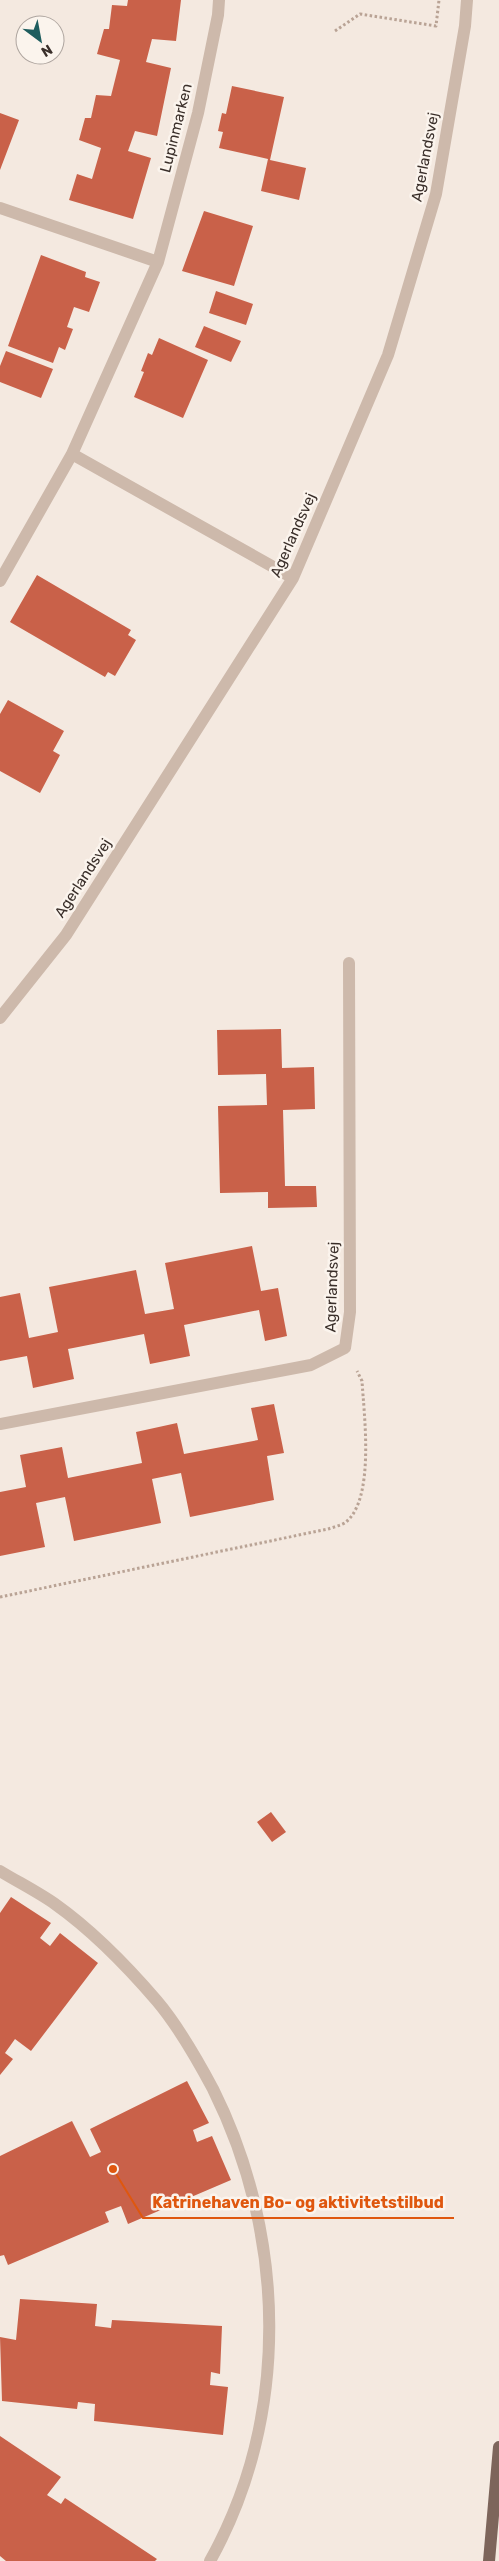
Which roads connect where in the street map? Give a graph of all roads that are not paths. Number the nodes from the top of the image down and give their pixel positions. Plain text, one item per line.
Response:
1 (219, 0) edge
2 (467, 0) edge
3 (0, 208) edge
4 (158, 262) junction
5 (72, 454) junction
6 (293, 578) junction
7 (0, 580) edge
8 (349, 963) dead end
9 (0, 1018) edge
10 (0, 1424) edge
11 (0, 1871) edge
12 (499, 2447) edge
13 (210, 2561) edge
14 (490, 2561) edge

1 - 4 street, Lupinmarken
2 - 6 street, Agerlandsvej
3 - 4 street
4 - 5 street, Lupinmarken
5 - 6 street
5 - 7 street, Lupinmarken
6 - 9 street, Agerlandsvej
8 - 10 street, Agerlandsvej
11 - 13 street
12 - 14 main road

